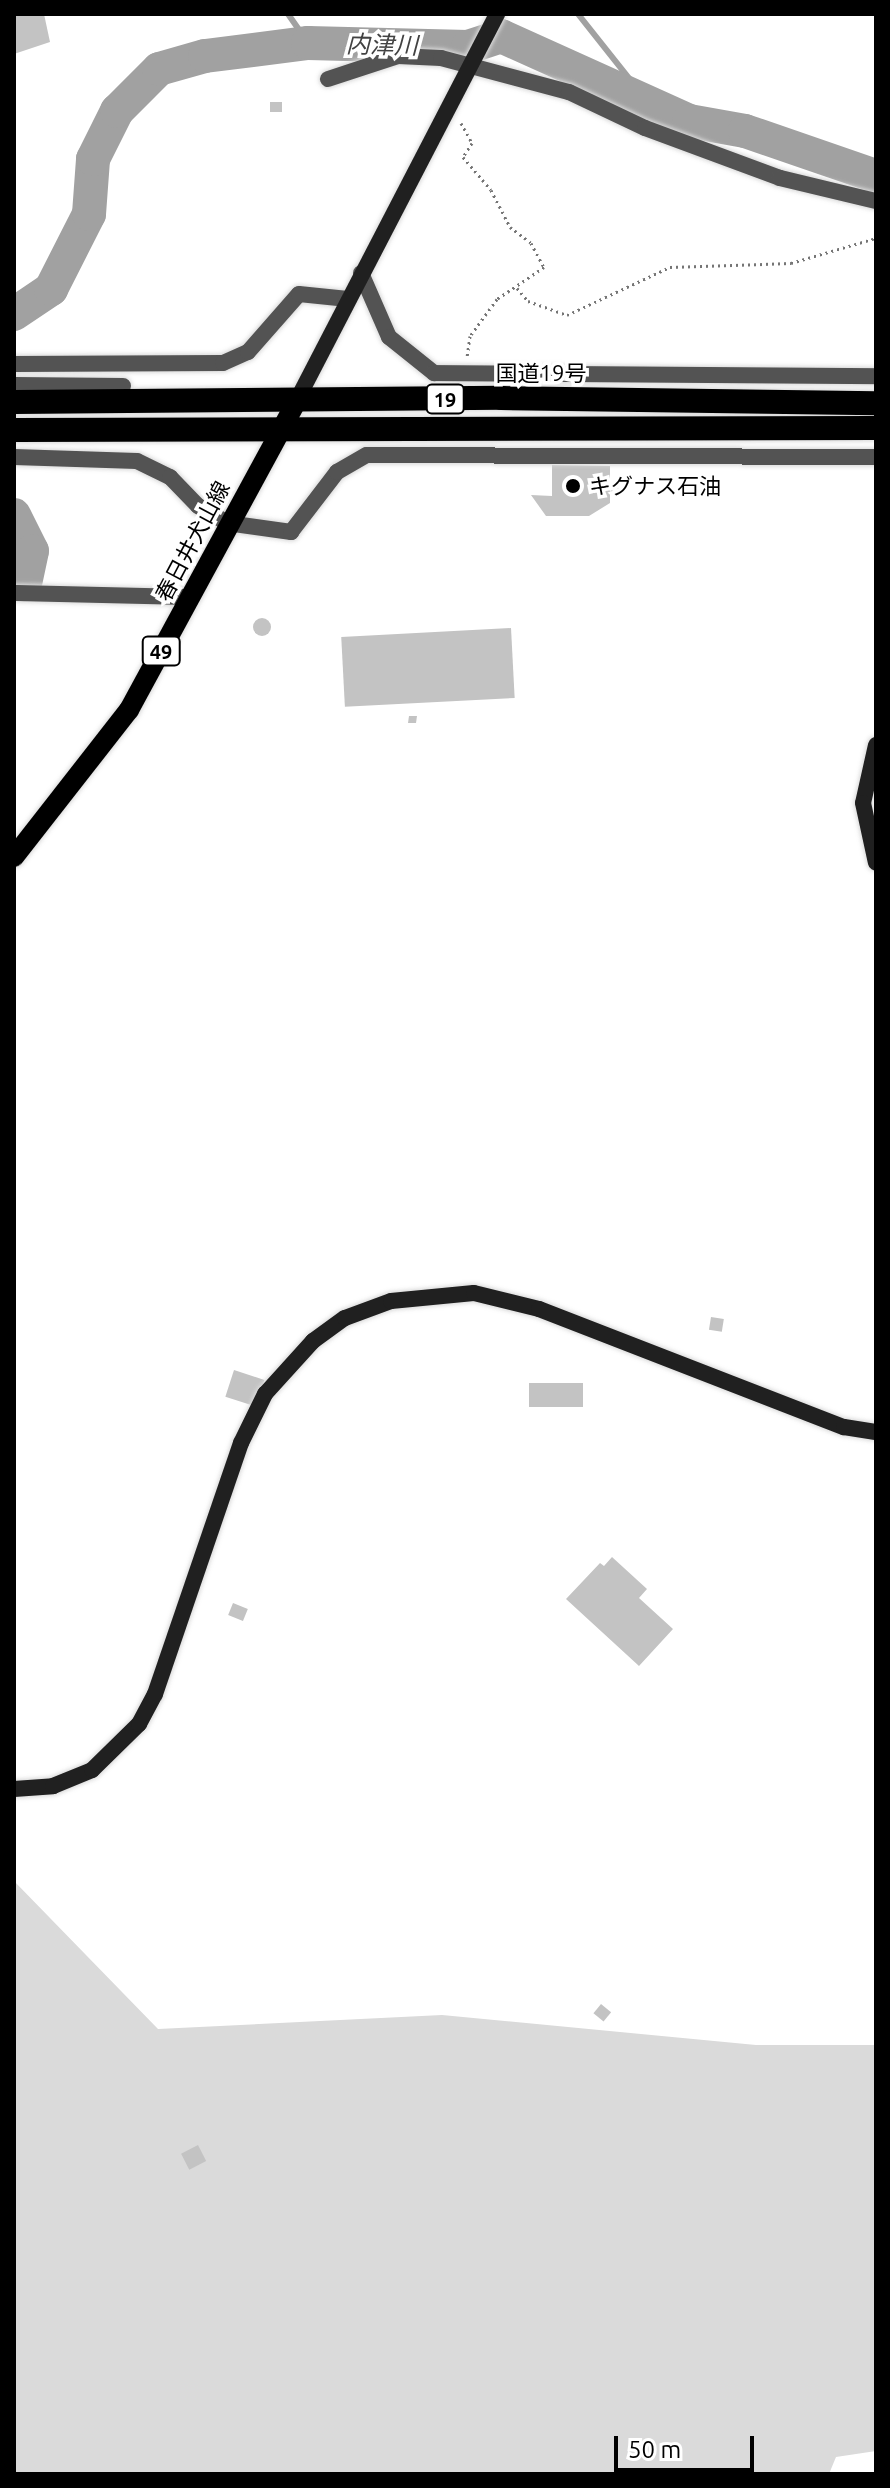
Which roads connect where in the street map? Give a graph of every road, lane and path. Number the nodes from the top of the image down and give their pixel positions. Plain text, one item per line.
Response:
1 (497, 14) edge
2 (471, 65) junction
3 (328, 79) dead end
4 (448, 107) junction
5 (876, 201) edge
6 (876, 238) edge
7 (361, 273) junction
8 (517, 288) junction
9 (348, 299) junction
10 (14, 364) edge
11 (458, 375) junction
12 (876, 376) edge
13 (14, 385) edge
14 (123, 386) dead end
15 (297, 400) junction
16 (14, 402) edge
17 (876, 403) edge
18 (282, 427) junction
19 (876, 428) edge
20 (14, 430) edge
21 (14, 457) edge
22 (876, 457) edge
23 (227, 523) junction
24 (14, 593) edge
25 (190, 597) junction
26 (876, 745) edge
27 (14, 857) edge
28 (876, 863) edge
29 (876, 1432) edge
30 (14, 1789) edge

1 - 2 street
2 - 3 street
2 - 4 street
2 - 5 street
4 - 7 street
4 - 8 path
6 - 8 path
7 - 9 street
7 - 11 street
8 - 11 path
9 - 10 street
9 - 15 street
11 - 12 street
13 - 14 street
15 - 16 highway, 国道19号 / 19
15 - 17 highway, 国道19号 / 19
15 - 18 main road, 春日井犬山線 / 49
18 - 19 highway, 19
18 - 20 highway, 19
18 - 23 main road, 春日井犬山線 / 49
21 - 23 street
22 - 23 street
23 - 25 main road, 春日井犬山線 / 49
24 - 25 street
25 - 27 main road, 春日井犬山線 / 49
26 - 28 street
29 - 30 street

